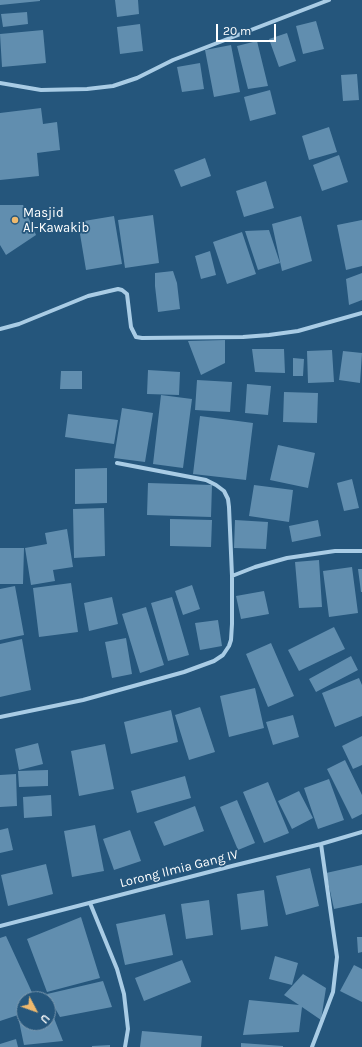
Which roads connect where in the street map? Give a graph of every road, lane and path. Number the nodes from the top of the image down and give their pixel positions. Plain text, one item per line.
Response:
1 (329, 0) edge
2 (0, 83) edge
3 (362, 313) edge
4 (0, 329) edge
5 (117, 463) dead end
6 (362, 551) edge
7 (232, 576) junction
8 (0, 717) edge
9 (362, 832) edge
10 (321, 844) junction
11 (90, 903) junction
12 (0, 926) edge
13 (125, 1047) edge
14 (312, 1047) edge

1 - 2 street
3 - 4 street
5 - 7 street
6 - 7 street
7 - 8 street
9 - 10 street, Lorong Ilmia Gang IV
10 - 11 street, Lorong Ilmia Gang IV
10 - 14 street
11 - 12 street, Lorong Ilmia Gang IV
11 - 13 street

